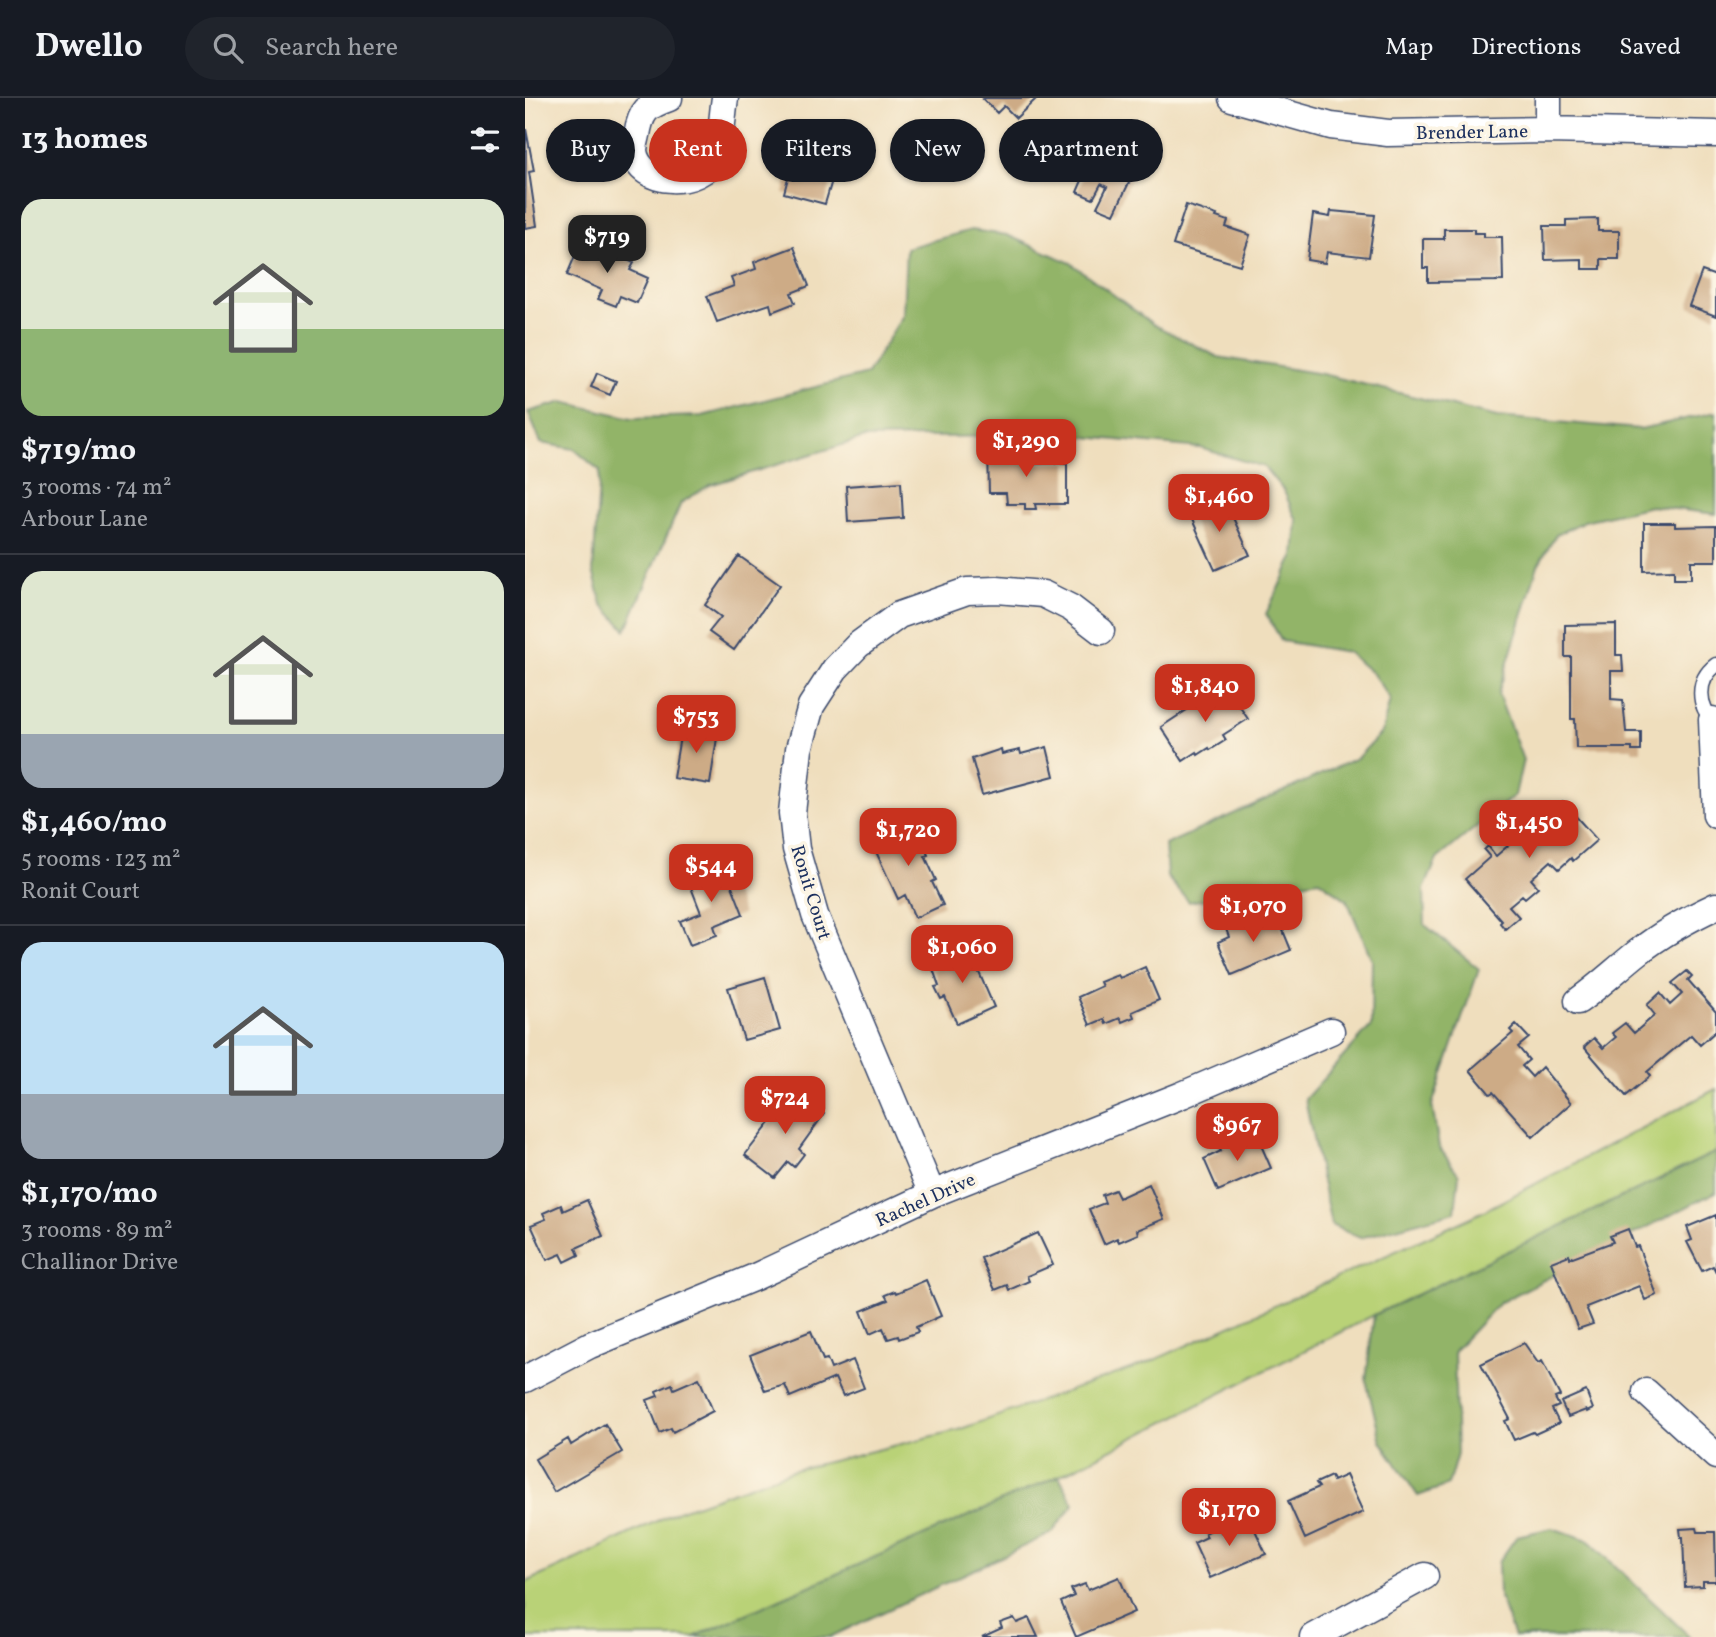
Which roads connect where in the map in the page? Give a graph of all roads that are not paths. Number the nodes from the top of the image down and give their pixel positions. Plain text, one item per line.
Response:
1 (669, 98) edge
2 (725, 98) edge
3 (1232, 98) edge
4 (1548, 98) edge
5 (1548, 130) junction
6 (1716, 134) edge
7 (1101, 631) dead end
8 (1716, 665) edge
9 (1714, 721) edge
10 (1716, 815) edge
11 (1716, 906) edge
12 (1578, 1001) dead end
13 (1331, 1031) dead end
14 (932, 1194) junction
15 (525, 1379) edge
16 (1646, 1392) dead end
17 (1716, 1456) edge
18 (1425, 1576) dead end
19 (1313, 1637) edge

1 - 2 street
3 - 5 street, Brender Lane
4 - 5 street
5 - 6 street, Brender Lane
7 - 14 street, Ronit Court
8 - 9 lane
9 - 10 street
11 - 12 street
13 - 14 street, Rachel Drive
14 - 15 street, Rachel Drive
16 - 17 street
18 - 19 street

